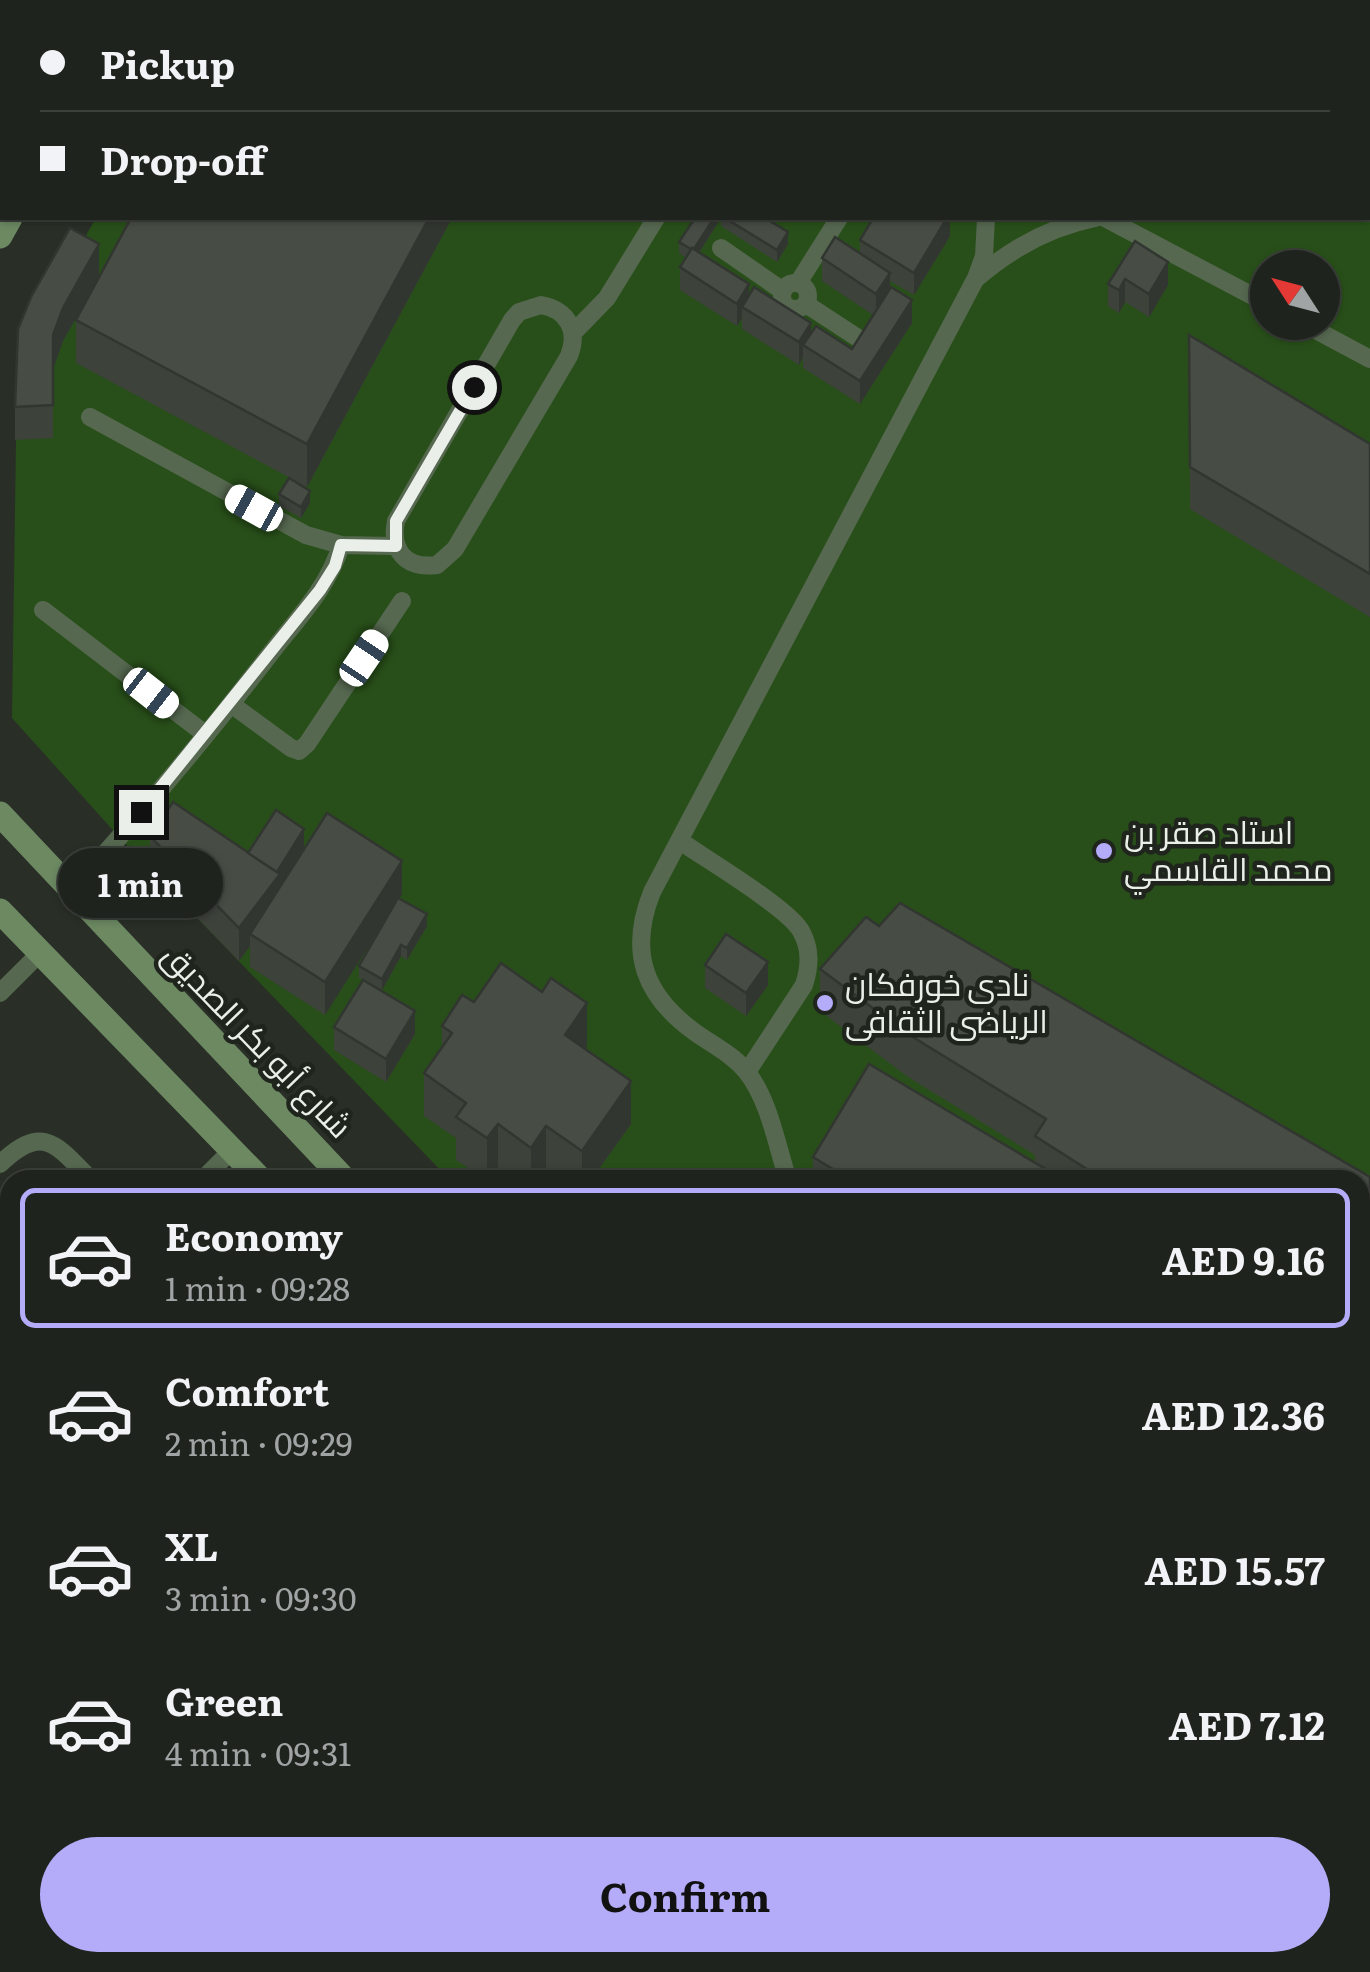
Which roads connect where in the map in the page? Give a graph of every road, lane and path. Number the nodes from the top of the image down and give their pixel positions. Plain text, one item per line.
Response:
1 (655, 220) edge
2 (838, 220) edge
3 (986, 220) edge
4 (1089, 220) edge
5 (1109, 220) edge
6 (721, 248) dead end
7 (976, 278) junction
8 (790, 287) junction
9 (1250, 295) edge
10 (573, 333) junction
11 (1334, 340) edge
12 (864, 342) edge
13 (1370, 360) edge
14 (90, 417) dead end
15 (341, 545) junction
16 (396, 546) junction
17 (402, 601) dead end
18 (43, 610) dead end
19 (231, 704) junction
20 (205, 734) junction
21 (0, 814) edge
22 (680, 841) junction
23 (78, 900) junction
24 (0, 910) edge
25 (42, 952) junction
26 (0, 992) edge
27 (747, 1072) junction
28 (232, 1151) junction
29 (0, 1164) edge
30 (81, 1170) edge
31 (212, 1170) edge
32 (252, 1170) edge
33 (336, 1170) edge
34 (785, 1170) edge

1 - 10 lane
2 - 8 lane
3 - 7 lane
4 - 7 lane
5 - 9 lane
6 - 8 lane
7 - 22 lane
8 - 12 lane
10 - 16 lane
10 - 16 lane
11 - 13 lane
14 - 15 lane
15 - 16 lane
15 - 19 lane
17 - 19 lane
18 - 20 lane
19 - 20 lane
20 - 23 lane
21 - 23 main road, شارع أبو بكر الصديق
22 - 27 lane
22 - 27 lane
23 - 33 main road, شارع أبو بكر الصديق
24 - 25 main road
25 - 26 lane
25 - 28 main road
27 - 34 lane
28 - 31 lane
28 - 32 main road
29 - 30 lane

